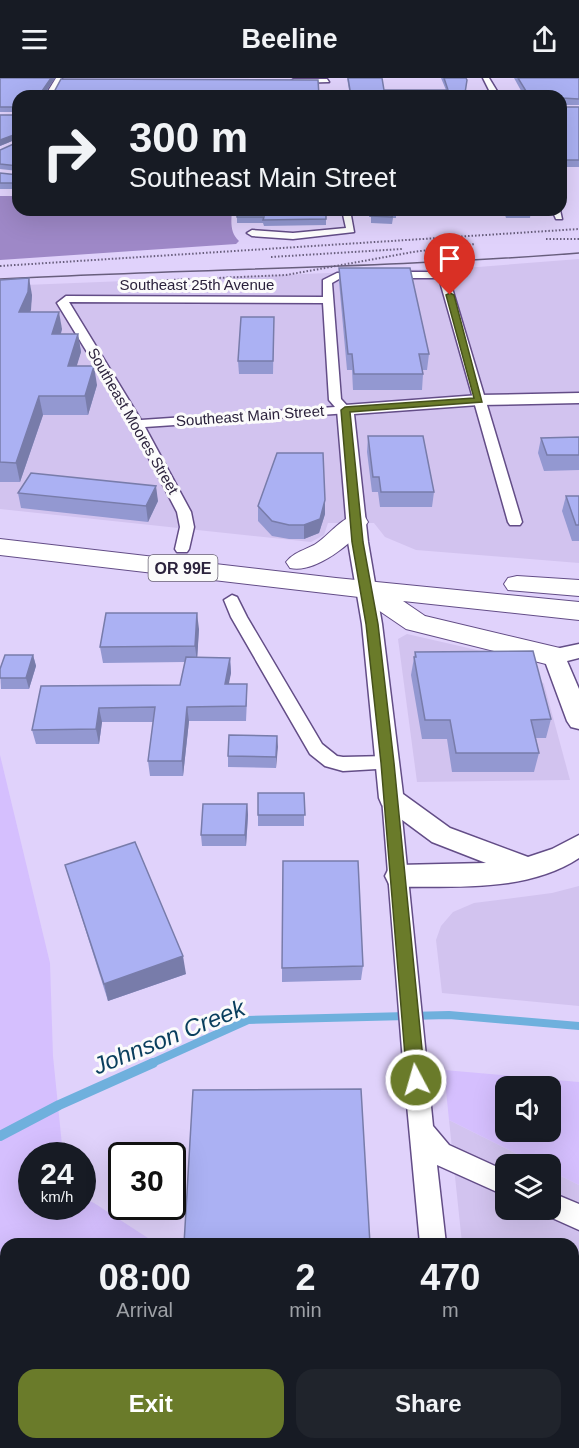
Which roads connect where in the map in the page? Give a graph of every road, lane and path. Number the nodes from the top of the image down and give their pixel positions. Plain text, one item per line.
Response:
1 (59, 79) edge
2 (70, 80) edge
3 (280, 81) edge
4 (327, 82) edge
5 (348, 216) edge
6 (252, 233) dead end
7 (438, 258) dead end
8 (443, 274) junction
9 (372, 275) edge
10 (384, 275) edge
11 (66, 299) joint
12 (328, 300) junction
13 (579, 398) edge
14 (479, 400) junction
15 (345, 410) junction
16 (137, 424) junction
17 (356, 522) junction
18 (515, 522) dead end
19 (0, 529) edge
20 (0, 547) edge
21 (183, 549) junction
22 (299, 562) junction
23 (364, 579) junction
24 (579, 588) edge
25 (232, 600) dead end
26 (579, 611) edge
27 (566, 653) edge
28 (576, 693) edge
29 (579, 721) edge
30 (388, 763) junction
31 (391, 798) junction
32 (579, 845) edge
33 (529, 868) junction
34 (398, 876) junction
35 (423, 1133) junction
36 (495, 1179) edge
37 (561, 1209) edge
38 (579, 1217) edge
39 (432, 1238) edge

1 - 2 street
3 - 4 street
5 - 6 street
7 - 8 street
8 - 10 street
8 - 14 street
9 - 12 street
11 - 12 street, Southeast 25th Avenue
11 - 16 street, Southeast Moores Street
12 - 15 street
13 - 14 street, Southeast Main Street
14 - 15 street, Southeast Main Street
14 - 18 street
15 - 16 street, Southeast Main Street
15 - 17 street
16 - 21 street, Southeast Moores Street
17 - 22 highway
17 - 23 street
19 - 21 highway, OR 99E
20 - 23 highway, OR 99E
21 - 22 highway, OR 99E
22 - 23 highway, OR 99E
23 - 24 highway, OR 99E
23 - 26 highway, OR 99E
23 - 27 highway
23 - 30 street
25 - 30 street
27 - 28 street
28 - 29 street
30 - 31 street
31 - 33 street
31 - 34 street
32 - 33 street
33 - 34 street
34 - 35 street
35 - 36 street
35 - 39 street
37 - 38 street

